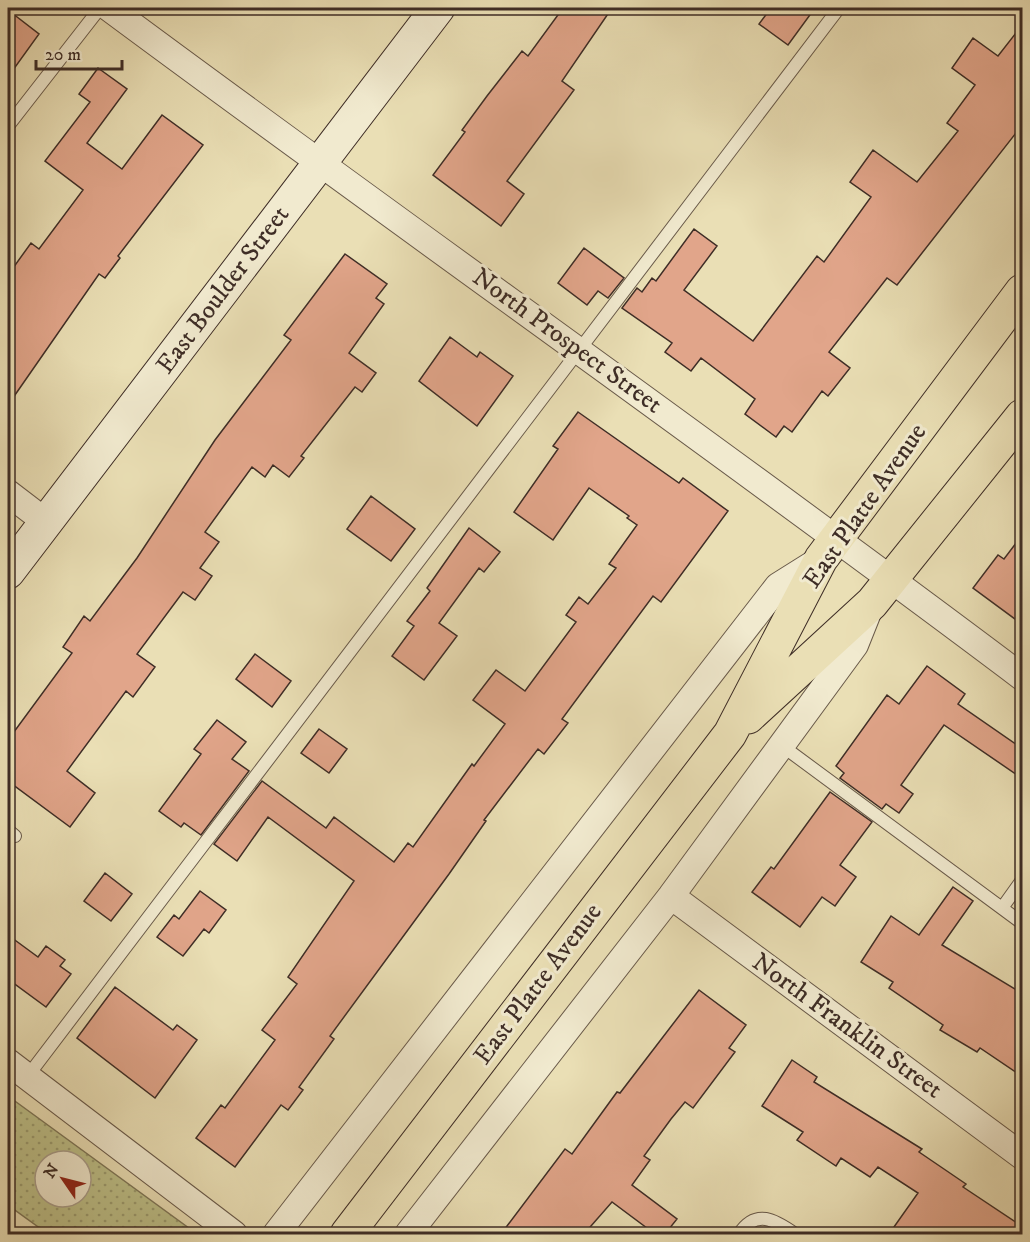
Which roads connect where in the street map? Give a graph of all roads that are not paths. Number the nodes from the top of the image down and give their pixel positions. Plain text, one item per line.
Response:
1 (100, 8) edge
2 (109, 8) edge
3 (438, 8) edge
4 (839, 8) edge
5 (8, 126) edge
6 (319, 164) junction
7 (1023, 291) edge
8 (579, 348) junction
9 (1023, 416) edge
10 (8, 493) edge
11 (46, 522) junction
12 (829, 549) junction
13 (8, 572) edge
14 (881, 590) junction
15 (1023, 677) edge
16 (730, 734) junction
17 (781, 745) junction
18 (1023, 880) edge
19 (671, 896) junction
20 (1002, 908) junction
21 (1023, 923) edge
22 (17, 1069) edge
23 (1023, 1156) edge
24 (234, 1234) edge
25 (276, 1234) edge
26 (347, 1234) edge
27 (408, 1234) edge
28 (739, 1234) edge
29 (795, 1234) edge

1 - 5 lane
2 - 6 street, North Prospect Street
3 - 6 street, East Boulder Street
4 - 8 lane
6 - 8 street, North Prospect Street
6 - 11 street, East Boulder Street
7 - 12 main road, East Platte Avenue
8 - 12 street, North Prospect Street
8 - 22 lane
9 - 14 main road, East Platte Avenue
10 - 11 street
11 - 13 street, East Boulder Street
12 - 14 street, North Prospect Street
12 - 16 main road, East Platte Avenue
12 - 25 street
14 - 15 street, North Prospect Street
14 - 16 main road, East Platte Avenue
14 - 17 street
16 - 26 main road, East Platte Avenue
17 - 19 street
17 - 20 lane
18 - 20 lane
19 - 23 street, North Franklin Street
19 - 27 street
20 - 21 lane
22 - 24 street
28 - 29 lane

